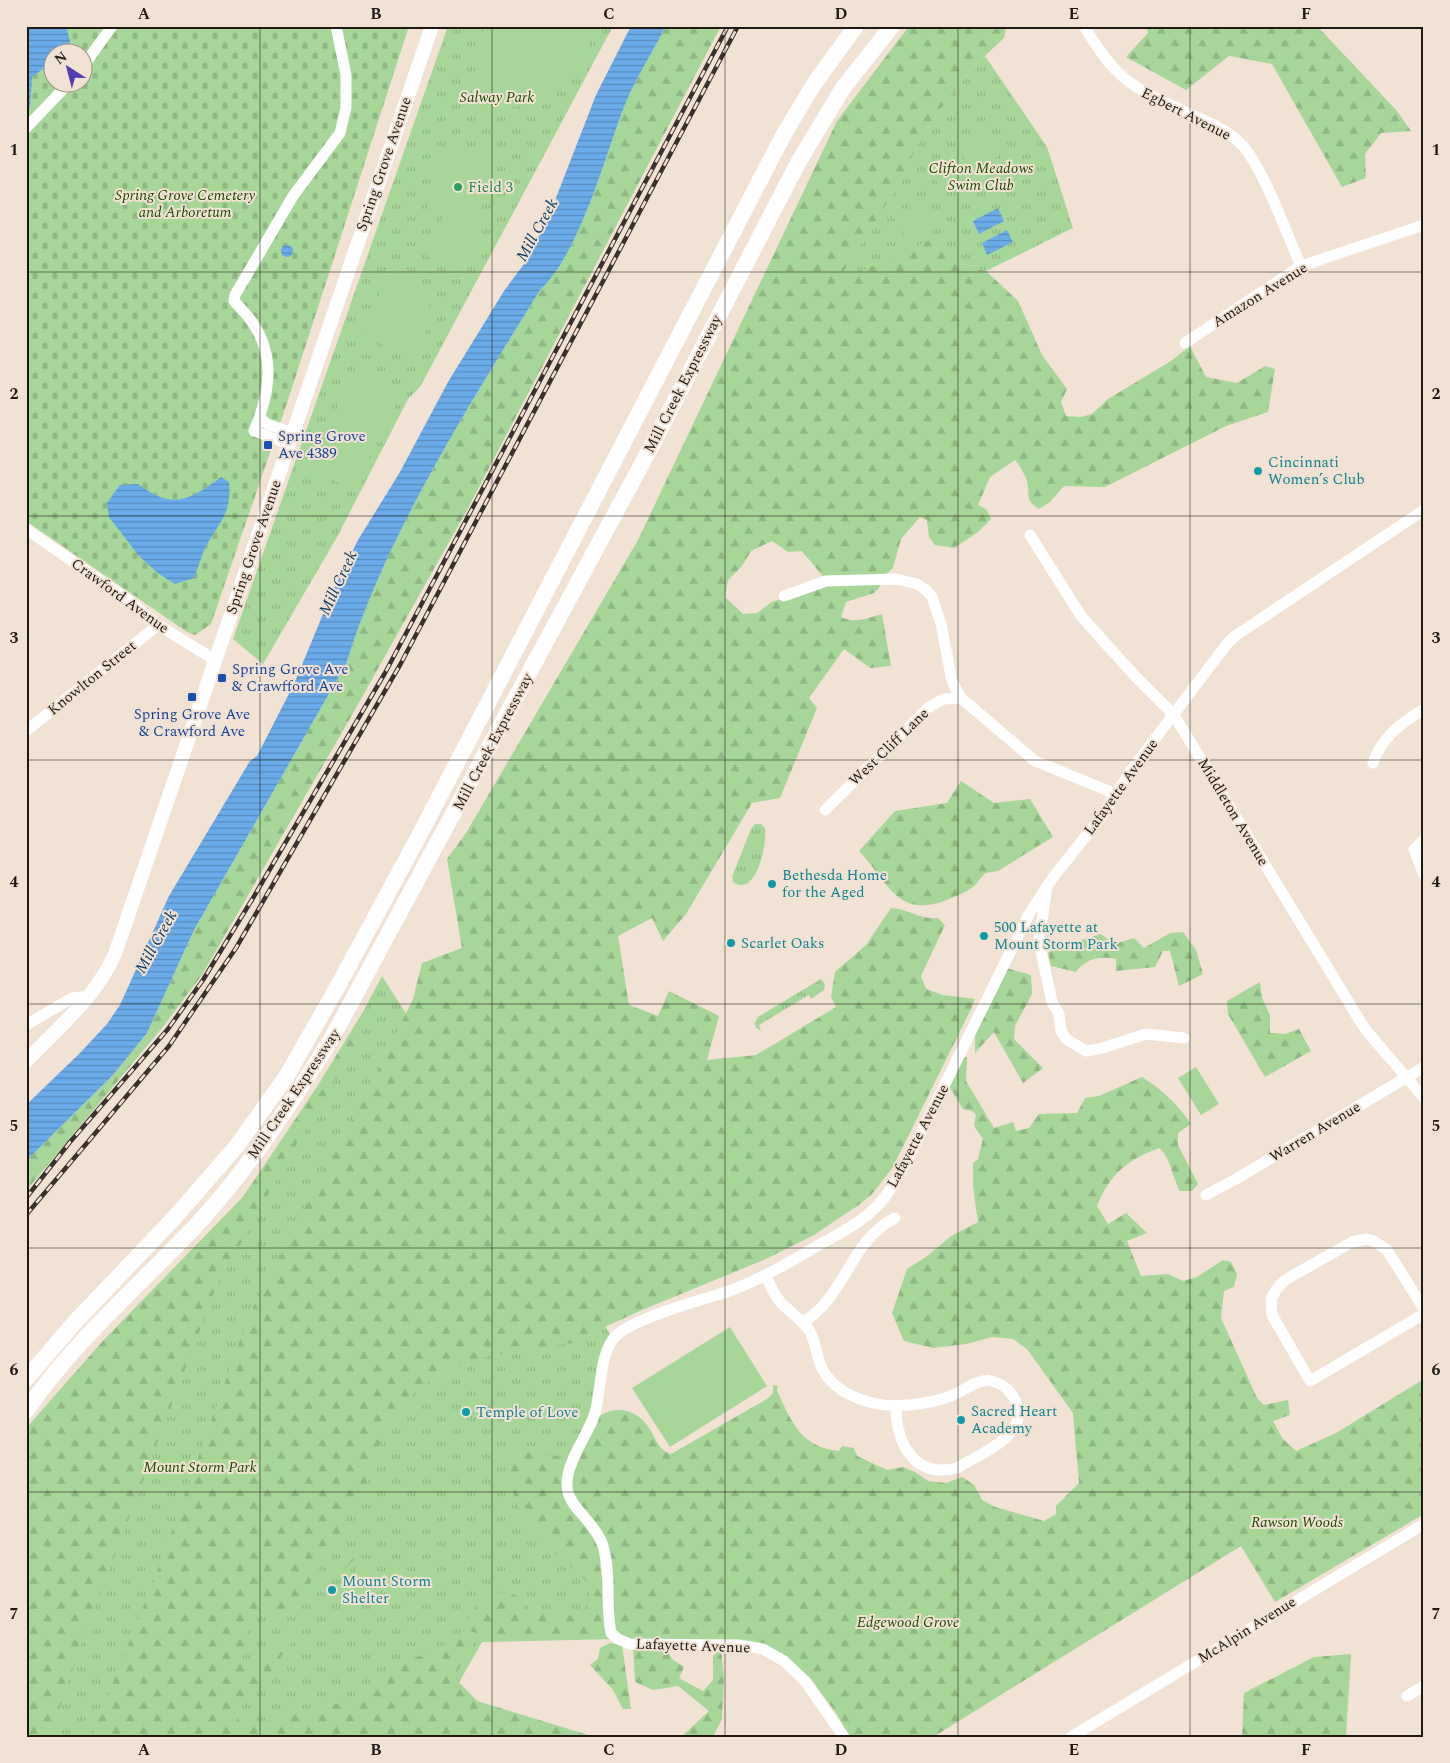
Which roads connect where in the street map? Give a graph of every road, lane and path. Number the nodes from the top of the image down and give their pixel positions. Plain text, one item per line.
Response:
1 (112, 26) edge
2 (336, 26) edge
3 (432, 26) edge
4 (856, 26) edge
5 (892, 26) edge
6 (1084, 26) edge
7 (92, 54) edge
8 (60, 92) edge
9 (26, 128) edge
10 (1424, 225) edge
11 (1301, 266) junction
12 (1185, 343) dead end
13 (260, 418) junction
14 (291, 438) junction
15 (1424, 510) edge
16 (26, 529) edge
17 (1030, 535) dead end
18 (784, 596) dead end
19 (158, 625) junction
20 (215, 660) junction
21 (961, 698) junction
22 (1424, 709) edge
23 (1174, 715) junction
24 (26, 731) edge
25 (1373, 763) dead end
26 (1116, 794) junction
27 (825, 810) dead end
28 (1424, 840) edge
29 (1424, 875) edge
30 (1047, 886) junction
31 (90, 996) junction
32 (26, 1025) edge
33 (1184, 1038) dead end
34 (26, 1060) edge
35 (1424, 1067) edge
36 (1406, 1078) junction
37 (1424, 1098) edge
38 (1206, 1195) dead end
39 (895, 1218) dead end
40 (766, 1276) junction
41 (1424, 1310) edge
42 (1424, 1314) edge
43 (802, 1322) junction
44 (26, 1379) edge
45 (896, 1406) junction
46 (26, 1411) edge
47 (1424, 1524) edge
48 (1424, 1686) edge
49 (1406, 1696) dead end
50 (844, 1737) edge
51 (1071, 1737) edge

1 - 7 street
2 - 13 street
3 - 14 main road, Spring Grove Avenue
4 - 44 highway, Mill Creek Expressway
5 - 46 highway, Mill Creek Expressway
6 - 11 street, Egbert Avenue
8 - 9 street
10 - 11 street, Amazon Avenue
11 - 12 street, Amazon Avenue
13 - 14 street
13 - 14 street
14 - 20 main road, Spring Grove Avenue
15 - 23 street, Lafayette Avenue
16 - 19 street, Crawford Avenue
17 - 23 street, Middleton Avenue
18 - 21 street
19 - 20 street, Crawford Avenue
19 - 24 street, Knowlton Street
20 - 31 main road, Spring Grove Avenue
21 - 26 street
21 - 27 street, West Cliff Lane
22 - 25 street
23 - 26 street, Lafayette Avenue
23 - 36 street, Middleton Avenue
26 - 30 street, Lafayette Avenue
28 - 29 street
30 - 33 street
30 - 40 street, Lafayette Avenue
31 - 32 street
31 - 34 main road, Spring Grove Avenue
35 - 36 street, Warren Avenue
36 - 37 street, Middleton Avenue
36 - 38 street, Warren Avenue
39 - 43 street
40 - 43 street
40 - 50 street, Lafayette Avenue
41 - 42 street
43 - 45 street
45 - 45 street
47 - 51 street, McAlpin Avenue
48 - 49 street

